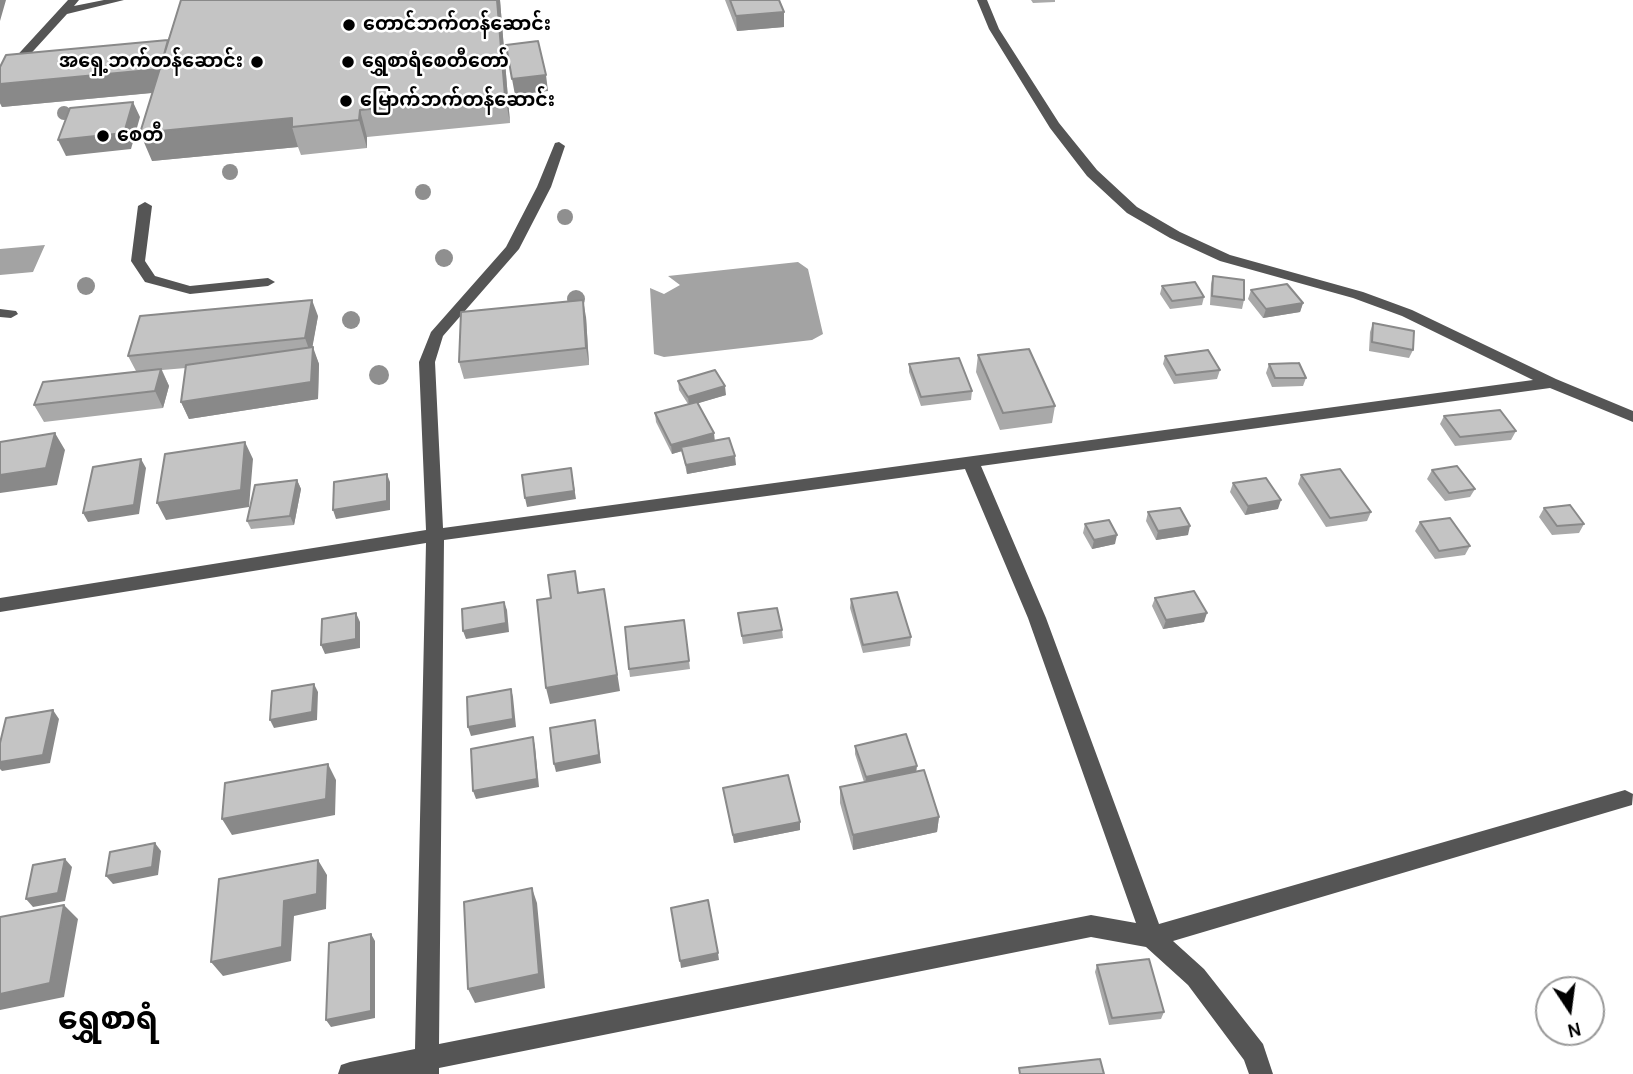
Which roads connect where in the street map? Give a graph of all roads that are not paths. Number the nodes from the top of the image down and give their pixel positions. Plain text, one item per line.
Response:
1 (74, 0) edge
2 (119, 0) edge
3 (982, 0) edge
4 (66, 11) junction
5 (0, 81) edge
6 (559, 146) dead end
7 (145, 206) dead end
8 (268, 282) dead end
9 (1551, 383) junction
10 (1633, 417) edge
11 (971, 463) junction
12 (435, 535) junction
13 (0, 605) edge
14 (1630, 803) edge
15 (1152, 937) junction
16 (427, 1066) edge
17 (350, 1074) edge
18 (1261, 1074) edge

1 - 4 street
2 - 4 street
3 - 9 street
4 - 5 street
6 - 12 street
7 - 8 street
9 - 10 street
9 - 11 street
11 - 12 street
11 - 15 street
12 - 13 street
12 - 16 street
14 - 15 street
15 - 16 street
15 - 18 street
16 - 17 street

